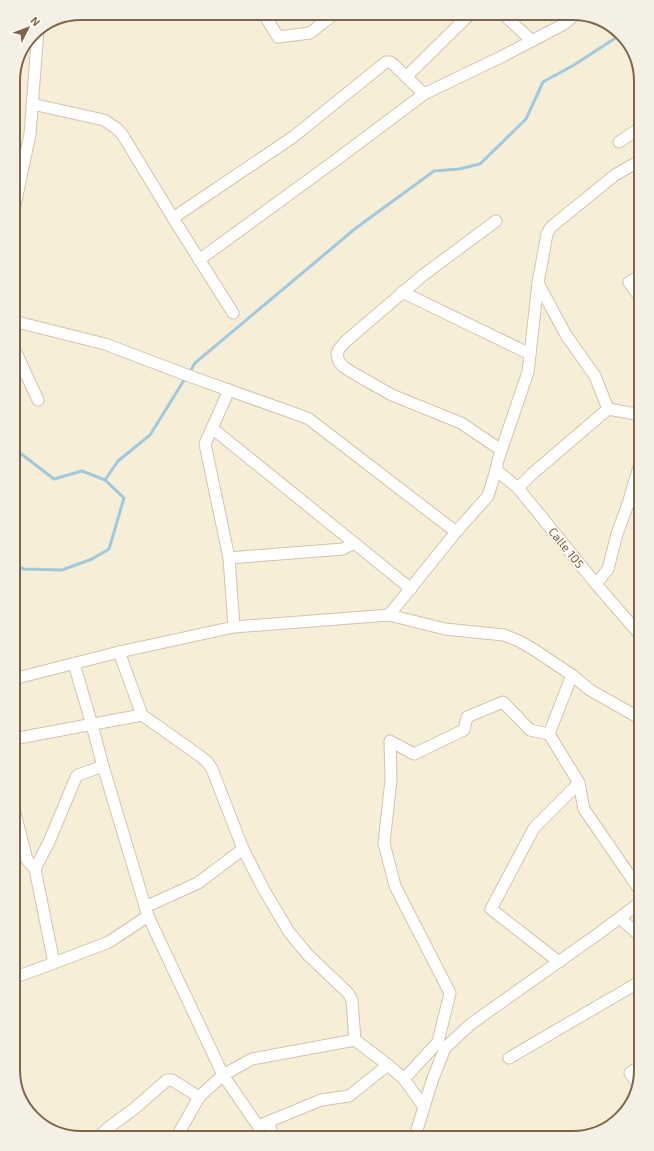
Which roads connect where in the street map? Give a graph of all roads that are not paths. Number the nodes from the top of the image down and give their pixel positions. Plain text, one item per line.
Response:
1 (267, 20) edge
2 (328, 20) edge
3 (464, 20) edge
4 (509, 20) edge
5 (569, 20) edge
6 (532, 41) junction
7 (37, 48) edge
8 (406, 77) junction
9 (424, 94) junction
10 (32, 104) junction
11 (634, 132) edge
12 (620, 142) dead end
13 (634, 167) edge
14 (20, 182) edge
15 (173, 218) junction
16 (496, 221) dead end
17 (199, 260) junction
18 (634, 279) edge
19 (538, 283) junction
20 (634, 289) edge
21 (402, 292) junction
22 (233, 313) dead end
23 (20, 323) edge
24 (530, 354) junction
25 (20, 361) edge
26 (229, 390) junction
27 (38, 400) dead end
28 (608, 410) junction
29 (634, 414) edge
30 (212, 428) junction
31 (498, 460) junction
32 (634, 484) edge
33 (518, 488) junction
34 (456, 532) junction
35 (354, 543) junction
36 (229, 558) junction
37 (596, 584) junction
38 (411, 589) junction
39 (389, 615) junction
40 (234, 627) junction
41 (634, 628) edge
42 (119, 652) junction
43 (74, 664) junction
44 (572, 675) junction
45 (20, 677) edge
46 (142, 715) junction
47 (634, 715) edge
48 (92, 724) junction
49 (549, 734) junction
50 (20, 738) edge
51 (103, 766) junction
52 (579, 783) junction
53 (20, 832) edge
54 (24, 848) junction
55 (20, 849) edge
56 (243, 849) junction
57 (35, 869) junction
58 (634, 882) edge
59 (634, 907) edge
60 (146, 912) junction
61 (620, 918) junction
62 (634, 931) edge
63 (559, 962) junction
64 (54, 963) junction
65 (20, 975) edge
66 (634, 985) edge
67 (355, 1040) junction
68 (442, 1045) junction
69 (509, 1058) dead end
70 (388, 1065) junction
71 (634, 1070) edge
72 (223, 1075) junction
73 (633, 1077) edge
74 (404, 1079) junction
75 (199, 1097) junction
76 (424, 1107) junction
77 (268, 1122) junction
78 (105, 1131) edge
79 (180, 1131) edge
80 (271, 1131) edge
81 (417, 1131) edge

1 - 2 street
3 - 8 street
4 - 6 street
5 - 6 street
6 - 9 street
7 - 10 street
8 - 9 street
8 - 15 street
9 - 17 street
10 - 14 street
10 - 15 street
11 - 12 street
13 - 19 street
15 - 17 street
16 - 21 street
17 - 22 street
18 - 20 street
19 - 24 street
19 - 28 street
21 - 24 street
21 - 31 street, Calle 105
23 - 26 street
24 - 31 street
25 - 27 street
26 - 30 street
26 - 34 street
28 - 29 street
28 - 33 street
30 - 35 street
30 - 36 street
31 - 33 street, Calle 105
31 - 34 street
32 - 37 street
33 - 37 street, Calle 105
34 - 38 street
35 - 36 street
35 - 38 street
36 - 40 street
37 - 41 street, Calle 105
38 - 39 street
39 - 40 street
39 - 44 street
40 - 42 street
42 - 43 street
42 - 46 street
43 - 45 street
43 - 48 street
44 - 47 street
44 - 49 street
46 - 48 street
46 - 56 street
48 - 50 street
48 - 51 street
49 - 52 street
49 - 68 street
51 - 57 street
51 - 60 street
52 - 58 street
52 - 63 street
53 - 54 street
54 - 55 street
54 - 57 street
56 - 60 street
56 - 67 street
57 - 64 street
59 - 61 street
60 - 64 street
60 - 72 street
61 - 62 street
61 - 63 street
63 - 68 street
64 - 65 street
66 - 69 street
67 - 70 street
67 - 72 street
68 - 74 street
68 - 76 street
70 - 74 street
70 - 77 street
71 - 73 street
72 - 75 street
72 - 77 street
74 - 76 street
75 - 78 street
75 - 79 street
76 - 81 street
77 - 80 street

